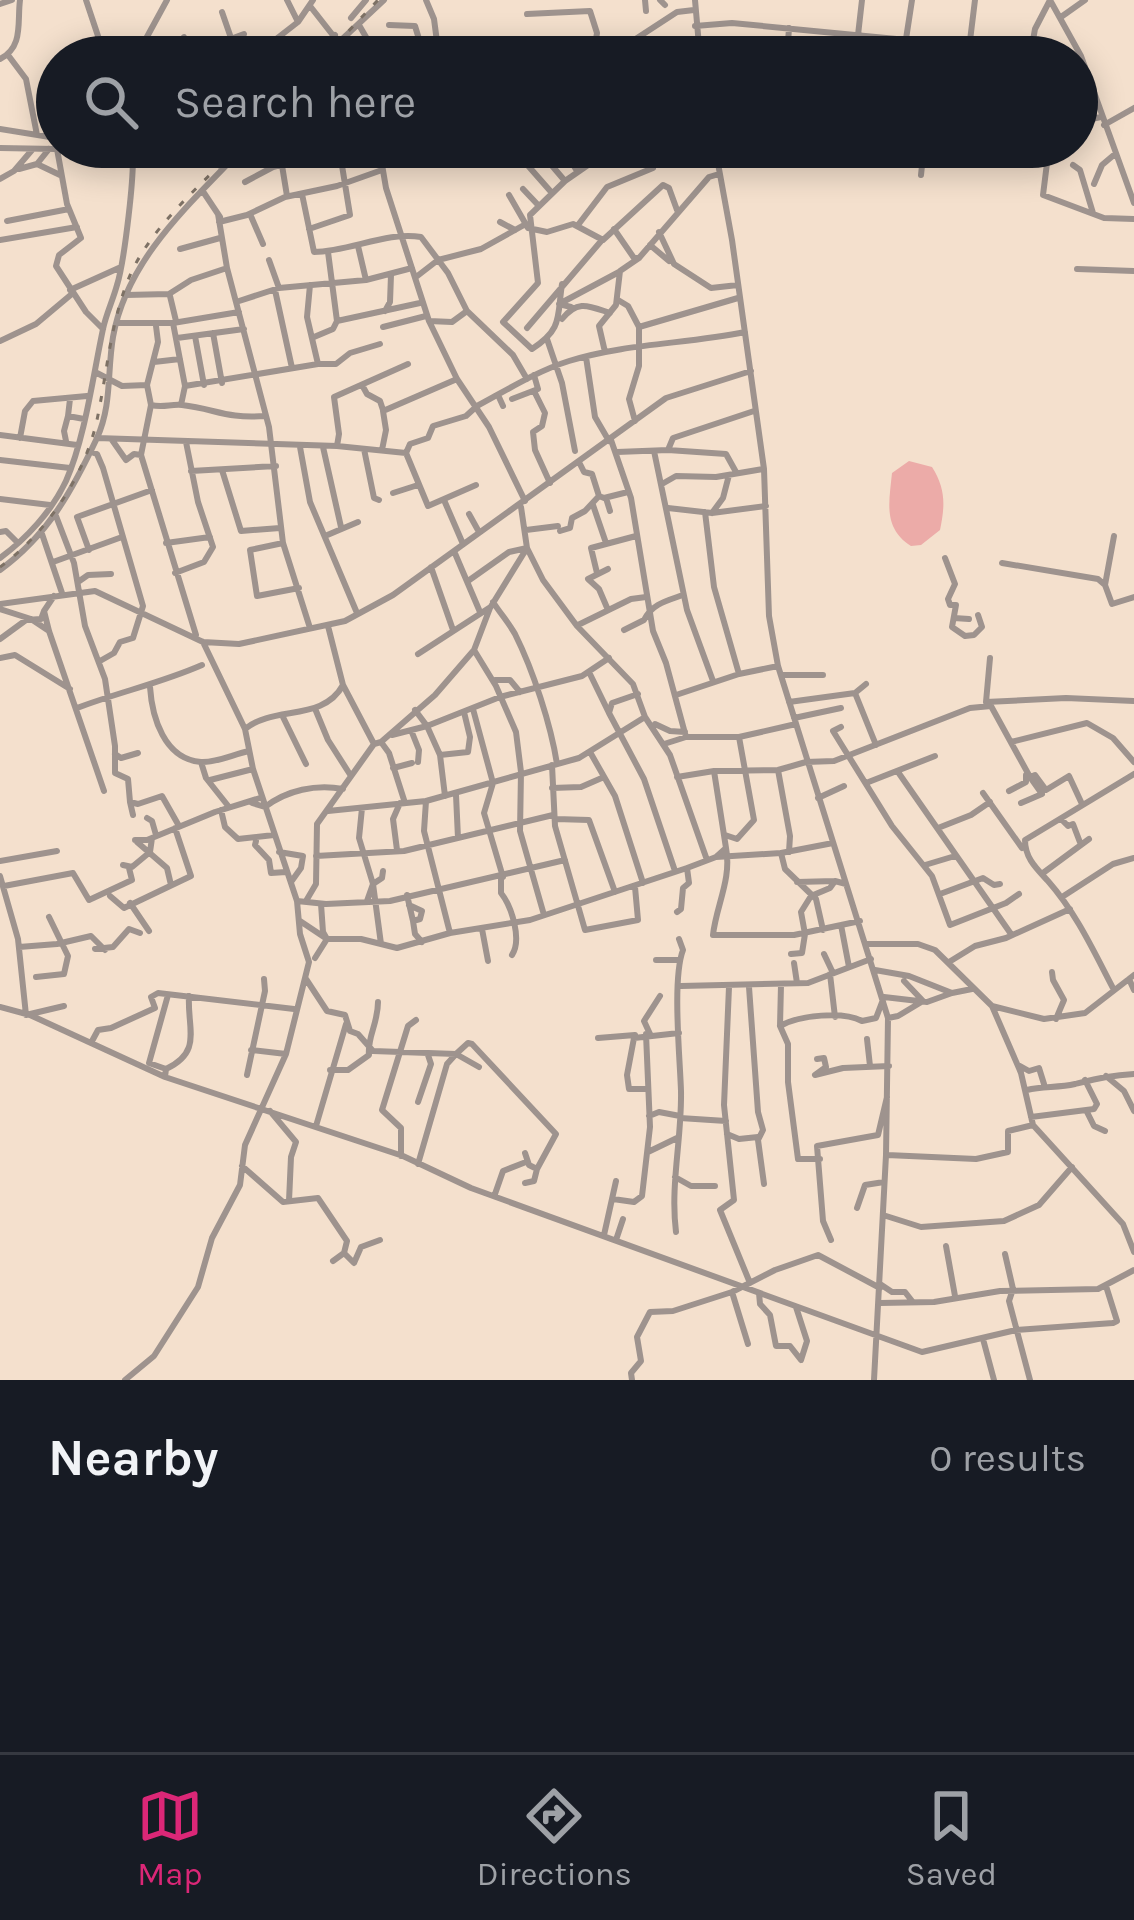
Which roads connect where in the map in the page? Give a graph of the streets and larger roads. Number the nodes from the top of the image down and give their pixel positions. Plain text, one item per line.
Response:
1 (16, 0) edge
2 (86, 0) edge
3 (167, 0) edge
4 (287, 0) edge
5 (366, 0) edge
6 (384, 0) edge
7 (426, 0) edge
8 (645, 0) edge
9 (862, 0) edge
10 (912, 0) edge
11 (975, 0) edge
12 (1050, 0) edge
13 (1085, 0) edge
14 (312, 3) edge
15 (0, 4) edge
16 (694, 4) edge
17 (646, 10) dead end
18 (222, 12) dead end
19 (526, 14) dead end
20 (1061, 17) junction
21 (350, 18) dead end
22 (298, 22) junction
23 (359, 25) junction
24 (389, 25) dead end
25 (695, 26) junction
26 (789, 28) junction
27 (244, 34) dead end
28 (858, 34) junction
29 (98, 36) edge
30 (147, 36) edge
31 (230, 36) edge
32 (238, 36) edge
33 (280, 36) edge
34 (335, 36) edge
35 (345, 36) edge
36 (365, 36) edge
37 (418, 36) edge
38 (436, 36) edge
39 (596, 36) edge
40 (640, 36) edge
41 (697, 36) edge
42 (788, 36) edge
43 (877, 36) edge
44 (906, 36) edge
45 (970, 36) edge
46 (1034, 36) edge
47 (1071, 36) edge
48 (4, 57) edge
49 (1098, 106) edge
50 (1134, 108) edge
51 (1098, 121) edge
52 (1103, 121) junction
53 (0, 129) edge
54 (36, 130) edge
55 (36, 135) edge
56 (0, 148) edge
57 (35, 148) joint
58 (1115, 154) junction
59 (36, 164) edge
60 (45, 168) edge
61 (58, 168) edge
62 (134, 168) edge
63 (224, 168) edge
64 (276, 168) edge
65 (283, 168) edge
66 (342, 168) edge
67 (530, 168) edge
68 (554, 168) edge
69 (575, 168) edge
70 (581, 168) edge
71 (653, 168) dead end
72 (718, 168) edge
73 (922, 168) edge
74 (1046, 168) edge
75 (1077, 168) edge
76 (382, 170) joint
77 (14, 171) junction
78 (577, 171) junction
79 (719, 174) junction
80 (60, 175) junction
81 (921, 175) dead end
82 (0, 179) edge
83 (565, 181) junction
84 (245, 182) dead end
85 (346, 183) junction
86 (1094, 184) dead end
87 (523, 188) dead end
88 (202, 192) junction
89 (552, 193) junction
90 (302, 194) junction
91 (509, 195) dead end
92 (287, 196) junction
93 (1134, 203) edge
94 (539, 206) junction
95 (69, 209) junction
96 (677, 210) junction
97 (1093, 213) junction
98 (250, 214) junction
99 (220, 219) junction
100 (1134, 219) edge
101 (8, 221) dead end
102 (528, 225) junction
103 (578, 225) junction
104 (77, 227) junction
105 (309, 229) junction
106 (614, 229) junction
107 (659, 232) junction
108 (403, 237) junction
109 (220, 238) junction
110 (0, 240) edge
111 (602, 240) junction
112 (263, 244) dead end
113 (650, 245) junction
114 (358, 246) junction
115 (180, 249) dead end
116 (328, 252) junction
117 (639, 258) junction
118 (269, 260) dead end
119 (438, 260) junction
120 (669, 261) junction
121 (409, 265) junction
122 (121, 267) junction
123 (226, 268) junction
124 (1077, 269) dead end
125 (620, 271) junction
126 (1134, 271) edge
127 (391, 275) junction
128 (415, 278) junction
129 (366, 280) junction
130 (310, 284) junction
131 (332, 284) junction
132 (562, 284) junction
133 (738, 285) junction
134 (277, 289) junction
135 (71, 291) junction
136 (169, 294) junction
137 (126, 295) junction
138 (740, 297) junction
139 (618, 300) junction
140 (236, 302) junction
141 (422, 302) junction
142 (559, 304) junction
143 (571, 308) junction
144 (466, 310) junction
145 (385, 311) junction
146 (239, 312) junction
147 (610, 313) junction
148 (428, 318) junction
149 (337, 321) junction
150 (174, 322) junction
151 (560, 322) junction
152 (117, 323) junction
153 (156, 326) junction
154 (383, 327) dead end
155 (639, 327) junction
156 (244, 328) junction
157 (527, 328) dead end
158 (103, 329) junction
159 (746, 332) junction
160 (213, 333) junction
161 (194, 335) junction
162 (314, 337) junction
163 (177, 338) junction
164 (547, 339) junction
165 (0, 341) edge
166 (380, 344) dead end
167 (639, 346) junction
168 (605, 352) junction
169 (586, 357) junction
170 (181, 358) junction
171 (154, 362) junction
172 (318, 364) junction
173 (408, 364) dead end
174 (556, 365) junction
175 (292, 368) junction
176 (751, 371) junction
177 (97, 374) junction
178 (254, 376) junction
179 (531, 377) junction
180 (110, 379) junction
181 (457, 379) junction
182 (222, 382) junction
183 (148, 385) junction
184 (362, 385) junction
185 (185, 386) junction
186 (204, 386) junction
187 (534, 391) junction
188 (498, 394) junction
189 (86, 396) junction
190 (70, 399) junction
191 (512, 399) dead end
192 (151, 405) junction
193 (181, 405) junction
194 (476, 406) junction
195 (503, 406) dead end
196 (755, 411) junction
197 (383, 414) junction
198 (68, 416) junction
199 (265, 416) junction
200 (84, 419) junction
201 (635, 421) junction
202 (0, 434) edge
203 (20, 438) junction
204 (98, 438) junction
205 (66, 439) junction
206 (112, 440) junction
207 (144, 440) junction
208 (610, 440) junction
209 (78, 442) junction
210 (186, 442) junction
211 (272, 444) junction
212 (337, 446) junction
213 (300, 447) junction
214 (323, 448) junction
215 (364, 449) junction
216 (382, 450) junction
217 (668, 450) junction
218 (574, 451) dead end
219 (91, 452) junction
220 (617, 452) junction
221 (654, 452) junction
222 (406, 453) junction
223 (142, 455) junction
224 (0, 460) edge
225 (580, 464) junction
226 (659, 465) junction
227 (276, 466) junction
228 (70, 469) junction
229 (764, 469) junction
230 (222, 470) junction
231 (191, 471) junction
232 (732, 473) junction
233 (676, 476) junction
234 (550, 484) junction
235 (418, 485) junction
236 (476, 485) dead end
237 (664, 489) junction
238 (152, 490) junction
239 (628, 492) junction
240 (394, 493) dead end
241 (603, 497) junction
242 (0, 499) edge
243 (379, 500) dead end
244 (444, 500) junction
245 (112, 502) junction
246 (523, 504) junction
247 (50, 505) junction
248 (593, 505) junction
249 (766, 506) junction
250 (668, 508) junction
251 (689, 508) junction
252 (610, 511) dead end
253 (708, 513) junction
254 (470, 514) dead end
255 (56, 516) junction
256 (358, 522) dead end
257 (341, 527) junction
258 (280, 528) junction
259 (526, 530) junction
260 (0, 532) edge
261 (42, 532) junction
262 (479, 532) junction
263 (123, 536) junction
264 (325, 536) junction
265 (636, 536) junction
266 (1114, 536) dead end
267 (210, 537) junction
268 (18, 543) junction
269 (166, 543) junction
270 (283, 543) junction
271 (606, 543) junction
272 (463, 544) junction
273 (527, 548) junction
274 (89, 550) junction
275 (454, 551) junction
276 (0, 558) edge
277 (72, 558) junction
278 (945, 558) dead end
279 (531, 560) junction
280 (53, 562) junction
281 (1002, 563) dead end
282 (431, 567) junction
283 (608, 569) dead end
284 (0, 571) edge
285 (1107, 571) junction
286 (512, 572) junction
287 (176, 573) junction
288 (597, 573) junction
289 (111, 574) dead end
290 (1098, 579) junction
291 (468, 581) junction
292 (1106, 585) junction
293 (78, 586) junction
294 (299, 588) junction
295 (58, 594) junction
296 (683, 595) junction
297 (646, 597) junction
298 (1134, 597) edge
299 (492, 605) junction
300 (0, 607) edge
301 (44, 610) junction
302 (608, 610) junction
303 (648, 610) junction
304 (141, 612) junction
305 (480, 612) junction
306 (358, 614) junction
307 (978, 615) dead end
308 (954, 617) junction
309 (968, 619) dead end
310 (32, 620) junction
311 (328, 626) junction
312 (577, 626) junction
313 (310, 628) junction
314 (453, 630) junction
315 (624, 630) dead end
316 (49, 631) junction
317 (0, 639) edge
318 (200, 639) junction
319 (474, 650) junction
320 (418, 654) dead end
321 (0, 658) edge
322 (609, 658) junction
323 (990, 658) dead end
324 (99, 662) junction
325 (202, 665) dead end
326 (780, 671) junction
327 (590, 672) junction
328 (739, 674) junction
329 (823, 675) dead end
330 (491, 678) junction
331 (713, 681) junction
332 (866, 684) dead end
333 (343, 685) junction
334 (536, 686) junction
335 (150, 687) junction
336 (70, 689) junction
337 (520, 692) junction
338 (855, 693) junction
339 (638, 694) junction
340 (676, 695) junction
341 (108, 696) junction
342 (500, 697) junction
343 (1134, 701) edge
344 (789, 702) junction
345 (608, 704) junction
346 (77, 707) junction
347 (841, 708) dead end
348 (315, 709) junction
349 (415, 710) junction
350 (469, 711) junction
351 (282, 715) junction
352 (648, 720) junction
353 (795, 721) junction
354 (427, 727) junction
355 (841, 727) dead end
356 (244, 729) junction
357 (411, 730) junction
358 (619, 734) junction
359 (686, 734) junction
360 (739, 737) junction
361 (381, 741) junction
362 (1011, 742) junction
363 (664, 743) junction
364 (876, 745) junction
365 (248, 751) junction
366 (138, 752) dead end
367 (590, 752) junction
368 (115, 754) junction
369 (440, 755) junction
370 (848, 755) junction
371 (935, 756) dead end
372 (201, 761) junction
373 (806, 762) junction
374 (1134, 762) edge
375 (306, 764) dead end
376 (555, 764) junction
377 (393, 768) junction
378 (746, 768) junction
379 (253, 769) junction
380 (778, 770) junction
381 (714, 771) junction
382 (521, 772) junction
383 (898, 772) junction
384 (1028, 774) junction
385 (1134, 774) edge
386 (351, 776) junction
387 (604, 777) junction
388 (677, 777) junction
389 (208, 781) junction
390 (494, 783) junction
391 (866, 783) junction
392 (844, 786) dead end
393 (552, 788) junction
394 (343, 789) junction
395 (104, 791) dead end
396 (1010, 791) dead end
397 (983, 793) dead end
398 (456, 794) junction
399 (445, 796) junction
400 (262, 797) junction
401 (818, 798) junction
402 (426, 801) junction
403 (130, 802) junction
404 (990, 802) junction
405 (252, 803) junction
406 (402, 803) junction
407 (1021, 803) dead end
408 (1082, 804) junction
409 (225, 808) junction
410 (265, 808) junction
411 (362, 808) junction
412 (328, 812) junction
413 (133, 815) dead end
414 (425, 815) junction
415 (554, 817) junction
416 (147, 818) dead end
417 (1060, 819) junction
418 (521, 821) junction
419 (177, 827) junction
420 (938, 828) junction
421 (488, 830) junction
422 (722, 832) junction
423 (274, 835) junction
424 (154, 836) junction
425 (257, 839) junction
426 (458, 839) junction
427 (833, 843) junction
428 (427, 846) junction
429 (726, 848) junction
430 (57, 850) dead end
431 (397, 850) junction
432 (788, 850) junction
433 (279, 852) junction
434 (150, 853) junction
435 (361, 853) junction
436 (316, 856) junction
437 (956, 856) junction
438 (1027, 856) junction
439 (1134, 857) edge
440 (728, 858) junction
441 (711, 859) junction
442 (566, 860) junction
443 (0, 862) edge
444 (925, 866) junction
445 (687, 868) junction
446 (530, 870) junction
447 (383, 871) dead end
448 (286, 872) junction
449 (676, 872) junction
450 (1042, 874) junction
451 (0, 876) edge
452 (502, 878) junction
453 (835, 881) junction
454 (973, 881) junction
455 (291, 882) junction
456 (796, 883) junction
457 (373, 884) junction
458 (846, 884) junction
459 (1000, 884) dead end
460 (639, 885) junction
461 (1, 886) edge
462 (171, 886) junction
463 (437, 890) junction
464 (615, 892) junction
465 (1019, 894) dead end
466 (407, 895) junction
467 (940, 895) junction
468 (102, 896) junction
469 (811, 896) junction
470 (1062, 897) junction
471 (302, 901) junction
472 (371, 901) junction
473 (574, 902) junction
474 (135, 903) junction
475 (323, 908) junction
476 (992, 908) junction
477 (1070, 909) junction
478 (676, 912) dead end
479 (544, 916) junction
480 (5, 917) edge
481 (49, 917) dead end
482 (860, 921) junction
483 (802, 923) junction
484 (513, 924) junction
485 (841, 925) junction
486 (301, 927) junction
487 (129, 929) junction
488 (482, 929) junction
489 (823, 930) junction
490 (450, 933) junction
491 (805, 934) junction
492 (1011, 934) junction
493 (794, 935) junction
494 (396, 936) dead end
495 (679, 939) dead end
496 (332, 940) junction
497 (422, 942) junction
498 (59, 943) junction
499 (867, 944) junction
500 (382, 945) junction
501 (805, 946) junction
502 (19, 947) junction
503 (397, 948) junction
504 (814, 951) dead end
505 (512, 955) dead end
506 (824, 955) dead end
507 (871, 959) junction
508 (312, 960) junction
509 (656, 960) dead end
510 (680, 960) junction
511 (488, 961) dead end
512 (949, 962) junction
513 (849, 967) junction
514 (875, 970) junction
515 (1052, 971) dead end
516 (831, 974) junction
517 (304, 975) junction
518 (893, 975) junction
519 (36, 977) dead end
520 (1132, 977) edge
521 (264, 979) dead end
522 (904, 981) junction
523 (931, 983) junction
524 (797, 984) junction
525 (782, 985) junction
526 (680, 986) junction
527 (729, 987) junction
528 (749, 987) junction
529 (972, 989) junction
530 (1114, 990) junction
531 (1134, 990) edge
532 (952, 993) junction
533 (168, 994) junction
534 (189, 996) junction
535 (660, 996) dead end
536 (884, 997) junction
537 (923, 1001) junction
538 (378, 1002) dead end
539 (262, 1005) junction
540 (64, 1006) dead end
541 (992, 1006) junction
542 (0, 1007) edge
543 (294, 1009) junction
544 (26, 1015) junction
545 (679, 1016) junction
546 (836, 1017) junction
547 (888, 1018) junction
548 (1055, 1019) junction
549 (416, 1020) dead end
550 (346, 1024) junction
551 (387, 1024) dead end
552 (780, 1025) junction
553 (375, 1030) junction
554 (679, 1033) junction
555 (358, 1034) junction
556 (644, 1034) junction
557 (666, 1036) junction
558 (598, 1039) dead end
559 (867, 1040) dead end
560 (91, 1043) junction
561 (368, 1045) junction
562 (251, 1050) junction
563 (286, 1054) junction
564 (428, 1054) junction
565 (455, 1054) junction
566 (400, 1055) junction
567 (1013, 1058) junction
568 (817, 1059) dead end
569 (363, 1061) junction
570 (870, 1066) junction
571 (890, 1066) junction
572 (479, 1067) dead end
573 (330, 1070) junction
574 (167, 1072) junction
575 (1134, 1074) edge
576 (247, 1075) dead end
577 (1106, 1076) junction
578 (1085, 1080) junction
579 (1044, 1084) junction
580 (646, 1089) junction
581 (1025, 1090) junction
582 (889, 1094) junction
583 (418, 1102) dead end
584 (260, 1107) junction
585 (270, 1111) junction
586 (1087, 1112) junction
587 (1134, 1112) edge
588 (649, 1116) junction
589 (680, 1117) junction
590 (726, 1121) junction
591 (1032, 1121) junction
592 (316, 1126) junction
593 (1105, 1131) dead end
594 (727, 1135) junction
595 (679, 1137) junction
596 (758, 1137) junction
597 (648, 1152) junction
598 (886, 1155) junction
599 (401, 1156) junction
600 (820, 1160) junction
601 (418, 1164) junction
602 (242, 1166) junction
603 (1072, 1167) junction
604 (537, 1169) junction
605 (675, 1177) junction
606 (616, 1180) dead end
607 (525, 1183) dead end
608 (885, 1183) junction
609 (764, 1184) dead end
610 (716, 1186) dead end
611 (495, 1194) junction
612 (613, 1199) junction
613 (289, 1201) junction
614 (856, 1208) dead end
615 (883, 1215) junction
616 (623, 1219) dead end
617 (676, 1232) dead end
618 (604, 1235) junction
619 (380, 1240) dead end
620 (616, 1240) junction
621 (831, 1240) dead end
622 (946, 1246) dead end
623 (1134, 1252) edge
624 (344, 1253) junction
625 (1005, 1253) dead end
626 (333, 1261) dead end
627 (1134, 1270) edge
628 (747, 1285) junction
629 (880, 1286) junction
630 (1106, 1286) junction
631 (732, 1292) junction
632 (1013, 1292) junction
633 (759, 1293) junction
634 (956, 1298) junction
635 (913, 1302) junction
636 (878, 1303) junction
637 (795, 1306) junction
638 (1016, 1330) junction
639 (876, 1336) junction
640 (983, 1339) junction
641 (748, 1344) dead end
642 (125, 1380) edge
643 (632, 1380) edge
644 (874, 1380) edge
645 (994, 1380) edge
646 (1030, 1380) edge

1 - 15 street
1 - 48 street
2 - 29 street
3 - 30 street
4 - 22 street
5 - 21 street
6 - 23 street
7 - 38 street
8 - 17 street
9 - 28 street
10 - 44 street
11 - 45 street
12 - 20 street
12 - 46 street
13 - 20 street
14 - 22 street
14 - 34 street
16 - 25 street
16 - 40 street
18 - 31 street
19 - 39 street
20 - 47 street
22 - 33 street
23 - 35 street
23 - 36 street
24 - 37 street
25 - 26 street
25 - 41 street
26 - 28 street
26 - 42 street
27 - 32 street
28 - 43 street
48 - 54 street
49 - 52 street
50 - 52 street
51 - 52 street
52 - 58 street
53 - 55 street
56 - 57 street
57 - 77 street
58 - 86 street
58 - 93 street
59 - 77 street
60 - 80 street
61 - 80 street
62 - 122 street
63 - 88 street
64 - 84 street
65 - 92 street
66 - 85 street
67 - 89 street
68 - 83 street
69 - 78 street
70 - 78 street
71 - 103 street
72 - 79 street
73 - 81 street
74 - 97 street
75 - 97 street
76 - 85 street
76 - 108 street
77 - 82 street
78 - 83 street
79 - 96 street
79 - 133 street
80 - 95 street
83 - 89 street
85 - 90 street
85 - 105 street
87 - 94 street
88 - 99 street
88 - 137 street
89 - 94 street
90 - 92 street
90 - 105 street
91 - 102 street
92 - 98 street
94 - 102 street
95 - 101 street
95 - 104 street
96 - 106 street
96 - 107 street
97 - 100 street
98 - 99 street
98 - 112 street
99 - 109 street
102 - 103 street
102 - 119 street
102 - 164 street
103 - 111 street
104 - 110 street
104 - 135 street
105 - 116 street
106 - 111 street
106 - 117 street
107 - 113 street
107 - 120 street
108 - 114 street
108 - 119 street
108 - 121 street
109 - 115 street
109 - 123 street
111 - 132 street
113 - 117 street
113 - 120 street
114 - 116 street
114 - 129 street
116 - 131 street
117 - 125 street
118 - 134 street
119 - 128 street
119 - 144 street
120 - 133 street
121 - 127 street
121 - 128 street
122 - 135 street
122 - 158 street
123 - 136 street
123 - 140 street
124 - 126 street
125 - 139 street
125 - 142 street
127 - 129 street
127 - 145 street
128 - 141 street
129 - 131 street
130 - 131 street
130 - 134 street
130 - 162 street
131 - 149 street
132 - 142 street
132 - 157 street
133 - 138 street
134 - 140 street
134 - 175 street
135 - 158 street
135 - 165 street
136 - 137 street
136 - 150 street
137 - 152 street
138 - 155 street
138 - 159 street
139 - 147 street
139 - 155 street
140 - 146 street
141 - 145 street
141 - 148 street
142 - 143 street
142 - 151 street
143 - 147 street
143 - 151 street
144 - 148 street
144 - 179 street
145 - 149 street
146 - 150 street
146 - 156 street
147 - 168 street
148 - 154 street
148 - 181 street
149 - 162 street
150 - 153 street
150 - 163 street
151 - 164 street
152 - 153 street
152 - 180 street
153 - 171 street
155 - 167 street
156 - 160 street
156 - 178 street
158 - 177 street
159 - 167 street
159 - 176 street
160 - 161 street
160 - 182 street
161 - 163 street
161 - 186 street
162 - 172 street
163 - 170 street
164 - 174 street
166 - 172 street
167 - 168 street
167 - 201 street
168 - 169 street
169 - 174 street
169 - 208 street
170 - 171 street
170 - 185 street
171 - 183 street
172 - 175 street
173 - 184 street
174 - 179 street
174 - 218 street
175 - 178 street
176 - 196 street
176 - 201 street
177 - 180 street
177 - 189 street
178 - 182 street
178 - 199 street
179 - 187 street
179 - 188 street
180 - 183 street
180 - 204 street
181 - 194 street
181 - 197 street
182 - 186 street
183 - 192 street
184 - 197 street
184 - 212 street
185 - 186 street
185 - 193 street
187 - 191 street
187 - 234 street
188 - 194 street
188 - 195 street
189 - 190 street
189 - 200 street
190 - 198 street
190 - 203 street
192 - 193 street
192 - 207 street
193 - 199 street
194 - 222 street
194 - 246 street
196 - 217 street
196 - 229 street
197 - 216 street
198 - 200 street
198 - 205 street
199 - 211 street
200 - 209 street
201 - 208 street
202 - 203 street
203 - 205 street
204 - 206 street
204 - 219 street
205 - 209 street
206 - 207 street
206 - 223 street
207 - 210 street
207 - 223 street
208 - 220 street
208 - 225 street
209 - 228 street
210 - 211 street
210 - 231 street
211 - 213 street
211 - 227 street
212 - 214 street
212 - 215 street
213 - 214 street
213 - 264 street
214 - 257 street
215 - 216 street
215 - 243 street
216 - 222 street
217 - 221 street
217 - 232 street
219 - 245 street
219 - 255 street
220 - 221 street
220 - 239 street
221 - 226 street
222 - 235 street
223 - 238 street
224 - 228 street
225 - 234 street
225 - 241 street
226 - 233 street
226 - 237 street
227 - 230 street
227 - 258 street
228 - 247 street
229 - 232 street
229 - 249 street
230 - 231 street
230 - 258 street
231 - 267 street
232 - 233 street
232 - 253 street
233 - 237 street
234 - 246 street
235 - 240 street
235 - 244 street
236 - 244 street
237 - 250 street
237 - 251 street
238 - 245 street
238 - 269 street
239 - 241 street
239 - 265 street
241 - 248 street
241 - 252 street
242 - 247 street
244 - 272 street
245 - 263 street
245 - 274 street
246 - 259 street
246 - 262 street
247 - 268 street
248 - 259 street
248 - 271 street
249 - 253 street
249 - 326 street
250 - 251 street
250 - 296 street
251 - 253 street
253 - 328 street
254 - 262 street
255 - 261 street
255 - 277 street
256 - 257 street
257 - 264 street
258 - 270 street
259 - 273 street
260 - 268 street
261 - 280 street
261 - 284 street
262 - 272 street
263 - 274 street
263 - 304 street
264 - 306 street
265 - 271 street
265 - 297 street
266 - 285 street
267 - 269 street
267 - 287 street
268 - 276 street
269 - 287 street
270 - 294 street
270 - 294 street
271 - 288 street
272 - 275 street
273 - 279 street
273 - 286 street
273 - 291 street
274 - 277 street
275 - 282 street
275 - 291 street
277 - 280 street
277 - 293 street
278 - 308 street
279 - 286 street
279 - 312 street
280 - 295 street
281 - 290 street
282 - 306 street
282 - 314 street
283 - 288 street
285 - 290 street
285 - 292 street
286 - 299 street
287 - 318 street
288 - 302 street
289 - 293 street
290 - 292 street
291 - 305 street
292 - 298 street
293 - 295 street
293 - 304 street
293 - 324 street
294 - 313 street
295 - 300 street
295 - 301 street
296 - 303 street
296 - 331 street
297 - 302 street
297 - 303 street
299 - 305 street
299 - 319 street
299 - 334 street
300 - 310 street
301 - 310 street
301 - 316 street
302 - 312 street
303 - 315 street
303 - 340 street
304 - 318 street
304 - 324 street
305 - 314 street
306 - 311 street
307 - 308 street
308 - 309 street
310 - 316 street
310 - 317 street
311 - 313 street
311 - 333 street
312 - 322 street
313 - 318 street
314 - 320 street
316 - 336 street
318 - 356 street
319 - 330 street
319 - 349 street
321 - 336 street
322 - 327 street
322 - 339 street
323 - 343 street
324 - 341 street
325 - 335 street
326 - 328 street
326 - 329 street
326 - 344 street
327 - 334 street
327 - 345 street
328 - 331 street
330 - 337 street
330 - 342 street
331 - 340 street
332 - 338 street
333 - 348 street
333 - 361 street
334 - 337 street
334 - 376 street
335 - 341 street
335 - 372 street
336 - 346 street
337 - 342 street
338 - 344 street
338 - 364 street
339 - 345 street
339 - 352 street
340 - 359 street
341 - 346 street
341 - 368 street
342 - 350 street
342 - 382 street
344 - 353 street
345 - 358 street
346 - 395 street
347 - 353 street
348 - 351 street
348 - 386 street
349 - 354 street
349 - 361 street
350 - 354 street
350 - 369 street
350 - 390 street
351 - 356 street
351 - 375 street
352 - 358 street
352 - 359 street
352 - 363 street
353 - 360 street
353 - 373 street
354 - 357 street
354 - 369 street
355 - 370 street
356 - 365 street
357 - 361 street
357 - 377 street
358 - 367 street
358 - 449 street
359 - 360 street
359 - 363 street
360 - 378 street
361 - 377 street
361 - 386 street
362 - 364 street
362 - 374 street
362 - 384 street
363 - 388 street
364 - 370 street
365 - 372 street
365 - 379 street
366 - 368 street
367 - 376 street
367 - 387 street
368 - 403 street
369 - 399 street
370 - 373 street
370 - 391 street
371 - 383 street
372 - 389 street
373 - 380 street
373 - 401 street
376 - 382 street
376 - 393 street
377 - 406 street
378 - 380 street
378 - 381 street
378 - 422 street
379 - 389 street
379 - 400 street
380 - 432 street
381 - 388 street
381 - 422 street
382 - 390 street
382 - 418 street
383 - 391 street
383 - 420 street
384 - 396 street
384 - 407 street
384 - 408 street
385 - 408 street
386 - 394 street
387 - 393 street
387 - 460 street
388 - 441 street
389 - 409 street
390 - 398 street
390 - 421 street
391 - 444 street
392 - 401 street
393 - 415 street
394 - 410 street
394 - 412 street
397 - 404 street
398 - 399 street
398 - 426 street
399 - 402 street
399 - 414 street
400 - 405 street
400 - 410 street
401 - 427 street
402 - 406 street
402 - 414 street
403 - 413 street
403 - 419 street
404 - 420 street
404 - 438 street
405 - 409 street
405 - 410 street
406 - 411 street
406 - 431 street
408 - 417 street
409 - 419 street
409 - 425 street
410 - 423 street
411 - 412 street
411 - 435 street
412 - 436 street
414 - 428 street
415 - 418 street
415 - 442 street
415 - 464 street
416 - 424 street
417 - 438 street
417 - 450 street
418 - 421 street
418 - 446 street
419 - 424 street
419 - 462 street
420 - 437 street
421 - 426 street
421 - 452 street
422 - 429 street
423 - 425 street
423 - 433 street
424 - 434 street
424 - 434 street
425 - 448 street
426 - 428 street
427 - 432 street
427 - 458 street
428 - 431 street
428 - 463 street
429 - 440 street
429 - 441 street
430 - 443 street
431 - 435 street
432 - 440 street
432 - 456 street
433 - 448 street
433 - 455 street
434 - 462 street
434 - 468 street
435 - 436 street
435 - 457 street
436 - 471 street
437 - 444 street
437 - 454 street
438 - 450 street
439 - 470 street
440 - 441 street
440 - 493 street
441 - 445 street
442 - 446 street
442 - 473 street
444 - 467 street
445 - 449 street
445 - 478 street
446 - 452 street
446 - 479 street
447 - 457 street
448 - 455 street
449 - 460 street
450 - 470 street
451 - 461 street
452 - 463 street
452 - 484 street
453 - 456 street
453 - 458 street
453 - 469 street
454 - 459 street
454 - 467 street
454 - 476 street
455 - 471 street
456 - 469 street
457 - 472 street
458 - 482 street
460 - 464 street
460 - 473 street
461 - 468 street
461 - 480 street
462 - 474 street
463 - 466 street
463 - 490 street
464 - 473 street
465 - 476 street
466 - 472 street
466 - 497 street
467 - 476 street
468 - 474 street
469 - 483 street
469 - 489 street
470 - 477 street
471 - 475 street
471 - 486 street
472 - 475 street
472 - 500 street
473 - 479 street
474 - 487 street
474 - 487 street
475 - 486 street
475 - 496 street
476 - 492 street
477 - 492 street
477 - 530 street
479 - 484 street
480 - 502 street
481 - 498 street
482 - 485 street
482 - 499 street
483 - 491 street
483 - 493 street
484 - 488 street
484 - 505 street
485 - 489 street
485 - 513 street
486 - 496 street
486 - 508 street
487 - 498 street
488 - 490 street
488 - 511 street
489 - 491 street
490 - 497 street
491 - 493 street
491 - 501 street
492 - 512 street
494 - 503 street
495 - 510 street
496 - 500 street
496 - 508 street
497 - 503 street
498 - 502 street
498 - 519 street
499 - 507 street
499 - 512 street
500 - 503 street
501 - 504 street
501 - 524 street
502 - 544 street
506 - 516 street
507 - 513 street
507 - 514 street
508 - 517 street
509 - 510 street
510 - 526 street
512 - 529 street
513 - 516 street
514 - 518 street
514 - 536 street
515 - 548 street
516 - 524 street
516 - 546 street
517 - 543 street
517 - 550 street
518 - 522 street
518 - 523 street
520 - 530 street
520 - 531 street
521 - 539 street
522 - 523 street
522 - 537 street
523 - 532 street
524 - 525 street
525 - 528 street
525 - 552 street
526 - 527 street
526 - 545 street
527 - 528 street
527 - 590 street
528 - 596 street
529 - 532 street
529 - 541 street
530 - 548 street
532 - 537 street
533 - 534 street
533 - 560 street
533 - 574 street
534 - 539 street
534 - 574 street
535 - 556 street
536 - 537 street
536 - 546 street
536 - 547 street
537 - 547 street
538 - 553 street
539 - 543 street
539 - 562 street
540 - 544 street
541 - 548 street
541 - 567 street
542 - 544 street
543 - 563 street
544 - 560 street
545 - 554 street
545 - 557 street
546 - 552 street
547 - 571 street
549 - 566 street
550 - 555 street
550 - 573 street
551 - 553 street
552 - 600 street
553 - 561 street
554 - 557 street
554 - 589 street
555 - 561 street
555 - 569 street
556 - 557 street
556 - 558 street
556 - 580 street
556 - 580 street
559 - 570 street
560 - 574 street
561 - 566 street
561 - 569 street
562 - 563 street
562 - 576 street
563 - 584 street
564 - 565 street
564 - 566 street
564 - 583 street
565 - 572 street
565 - 601 street
565 - 604 street
566 - 599 street
567 - 579 street
567 - 581 street
568 - 570 street
569 - 573 street
570 - 571 street
571 - 582 street
573 - 592 street
574 - 584 street
575 - 577 street
577 - 578 street
577 - 587 street
578 - 579 street
578 - 586 street
579 - 581 street
580 - 588 street
581 - 591 street
582 - 598 street
582 - 600 street
584 - 585 street
584 - 602 street
585 - 592 street
585 - 613 street
586 - 591 street
586 - 593 street
588 - 589 street
588 - 597 street
589 - 590 street
589 - 595 street
590 - 594 street
591 - 598 street
591 - 603 street
592 - 599 street
594 - 596 street
594 - 628 street
595 - 597 street
595 - 605 street
596 - 609 street
597 - 612 street
598 - 608 street
599 - 601 street
600 - 621 street
601 - 611 street
602 - 613 street
602 - 642 street
603 - 615 street
603 - 623 street
604 - 607 street
604 - 611 street
605 - 610 street
605 - 617 street
606 - 612 street
608 - 614 street
608 - 615 street
611 - 618 street
612 - 618 street
613 - 624 street
615 - 629 street
616 - 620 street
618 - 620 street
619 - 624 street
620 - 628 street
622 - 634 street
624 - 626 street
625 - 632 street
627 - 630 street
628 - 629 street
628 - 631 street
628 - 633 street
629 - 635 street
629 - 636 street
630 - 632 street
630 - 638 street
631 - 641 street
631 - 643 street
632 - 634 street
632 - 638 street
633 - 637 street
633 - 637 street
634 - 635 street
635 - 636 street
636 - 639 street
637 - 639 street
638 - 640 street
638 - 646 street
639 - 640 street
639 - 644 street
640 - 645 street

